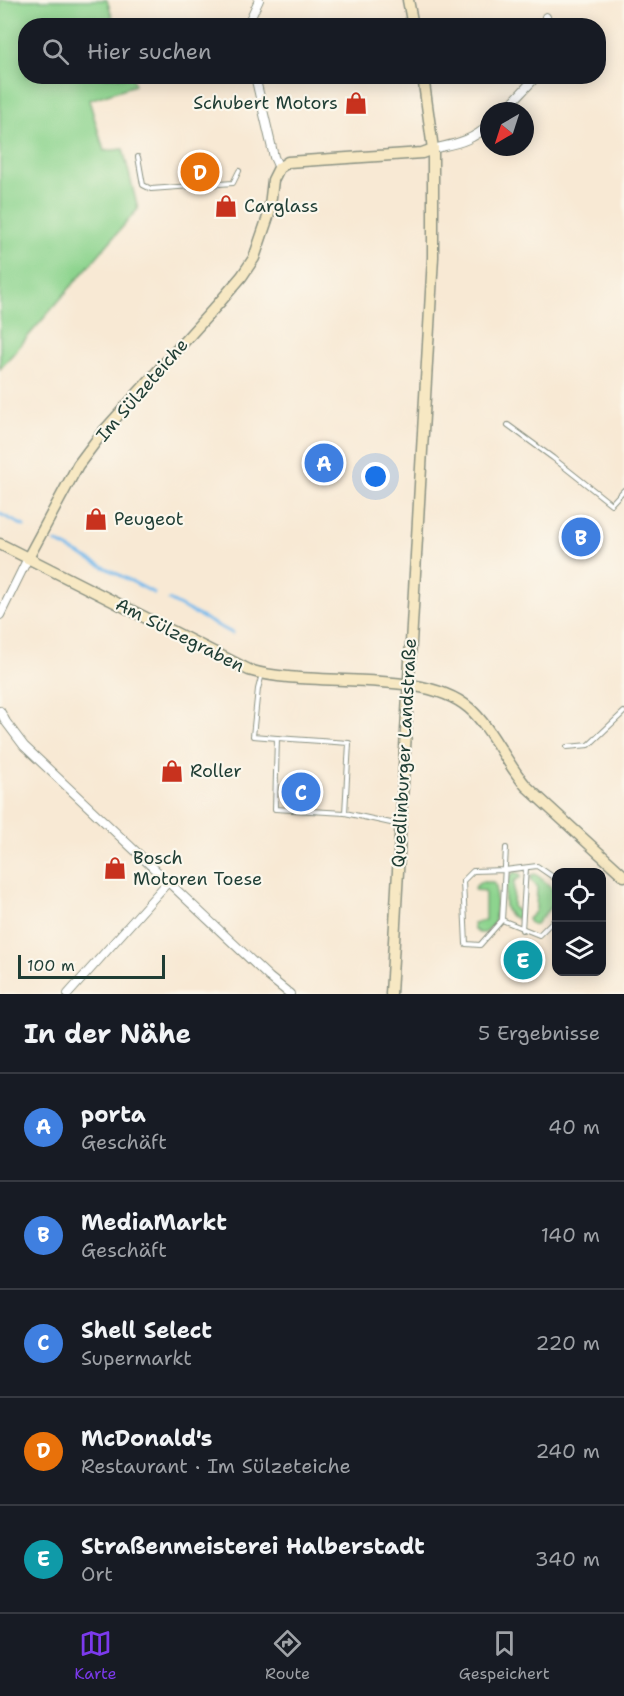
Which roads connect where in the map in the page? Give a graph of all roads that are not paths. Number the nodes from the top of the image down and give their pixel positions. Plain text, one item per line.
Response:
1 (260, 0) edge
2 (408, 0) edge
3 (251, 18) edge
4 (411, 18) edge
5 (257, 84) edge
6 (424, 84) edge
7 (529, 84) edge
8 (512, 102) edge
9 (480, 132) edge
10 (433, 149) junction
11 (138, 157) dead end
12 (279, 168) junction
13 (239, 171) dead end
14 (508, 425) dead end
15 (624, 490) edge
16 (0, 544) edge
17 (28, 558) junction
18 (0, 615) edge
19 (262, 673) junction
20 (408, 685) junction
21 (0, 711) edge
22 (624, 712) edge
23 (277, 738) junction
24 (567, 747) dead end
25 (345, 813) junction
26 (400, 825) junction
27 (506, 848) dead end
28 (526, 867) junction
29 (505, 870) junction
30 (552, 876) edge
31 (624, 876) edge
32 (168, 882) junction
33 (502, 921) junction
34 (552, 922) edge
35 (522, 930) junction
36 (68, 994) edge
37 (290, 994) edge
38 (391, 994) edge

1 - 3 street
2 - 4 street
5 - 12 street
6 - 10 street
7 - 8 street
9 - 10 street
10 - 12 street
10 - 20 street, Quedlinburger Landstraße
11 - 13 lane
12 - 17 street, Im Sülzeteiche
14 - 15 lane
16 - 17 street, Am Sülzegraben
17 - 18 street, Im Sülzeteiche
17 - 19 street, Am Sülzegraben
19 - 20 street, Am Sülzegraben
19 - 23 lane
20 - 26 street, Quedlinburger Landstraße
20 - 31 street, Am Sülzegraben
21 - 32 street
22 - 24 lane
23 - 25 lane
23 - 25 lane
25 - 26 lane
26 - 38 street, Quedlinburger Landstraße
27 - 29 lane
28 - 29 lane
28 - 30 lane
28 - 35 lane
29 - 33 lane
29 - 33 lane
32 - 36 street
32 - 37 street
33 - 35 lane
34 - 35 lane

